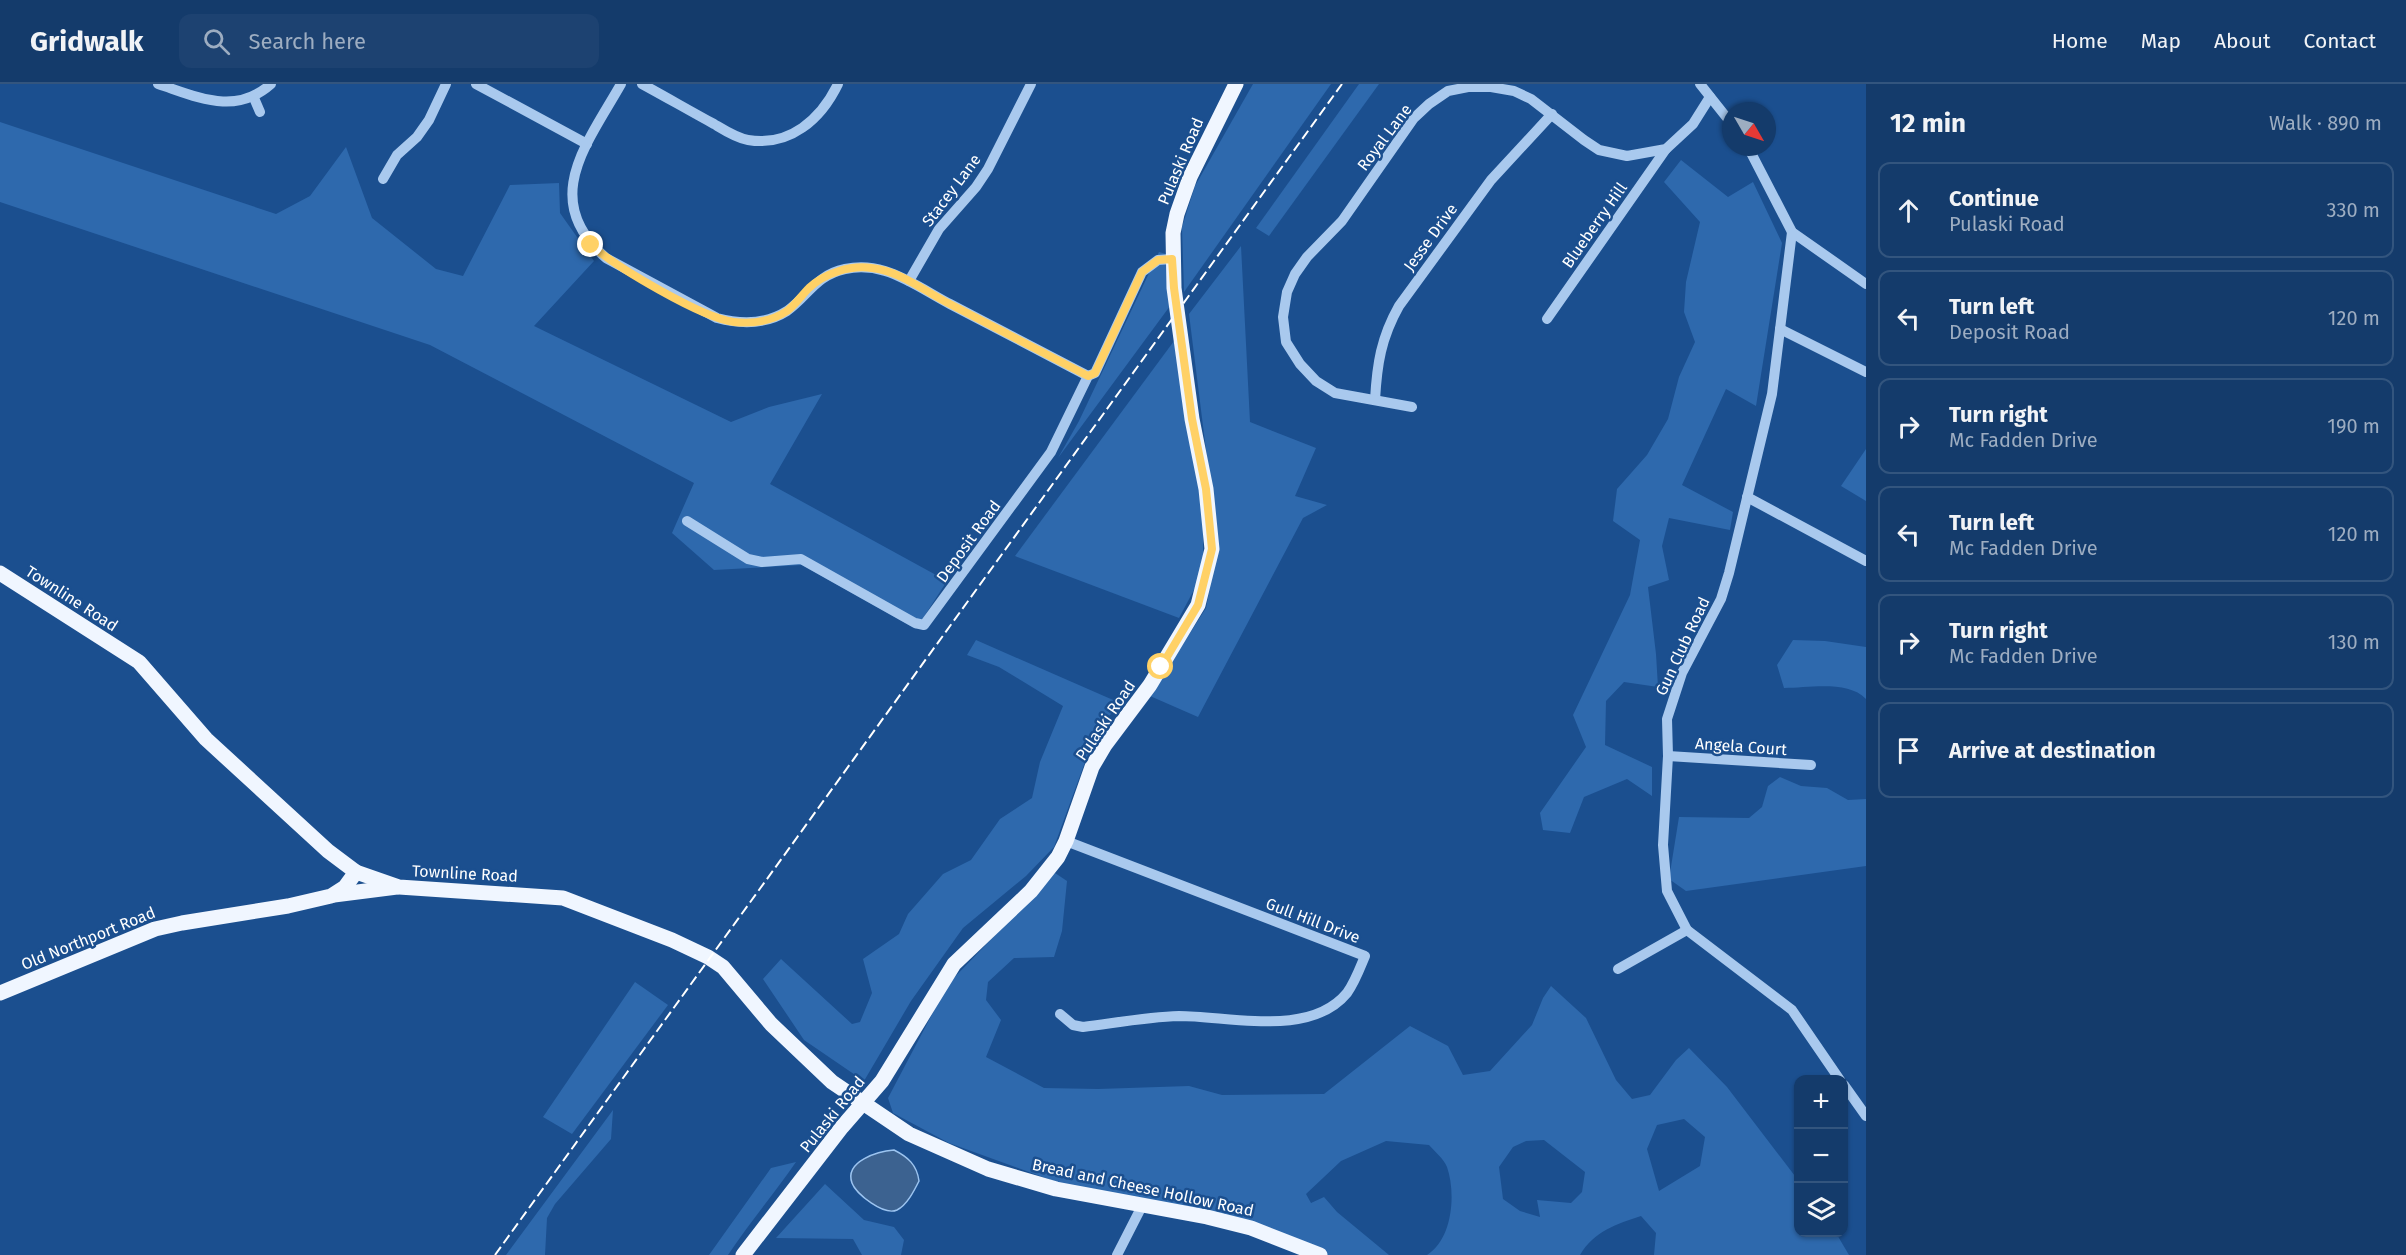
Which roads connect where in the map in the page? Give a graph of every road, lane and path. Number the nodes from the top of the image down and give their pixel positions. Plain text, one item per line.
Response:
1 (158, 84) edge
2 (271, 84) edge
3 (446, 84) edge
4 (476, 84) edge
5 (621, 84) edge
6 (642, 84) edge
7 (838, 84) edge
8 (1031, 84) edge
9 (1236, 84) edge
10 (1700, 84) edge
11 (1467, 86) edge
12 (1710, 97) junction
13 (254, 98) junction
14 (260, 112) dead end
15 (1722, 112) edge
16 (1552, 114) junction
17 (587, 144) junction
18 (1666, 149) junction
19 (1753, 156) edge
20 (383, 179) dead end
21 (1792, 232) junction
22 (1172, 259) junction
23 (909, 281) junction
24 (1866, 284) edge
25 (1547, 319) dead end
26 (1780, 329) junction
27 (1866, 372) edge
28 (1088, 376) junction
29 (1375, 400) junction
30 (1412, 407) dead end
31 (1747, 498) junction
32 (687, 521) dead end
33 (1866, 561) edge
34 (0, 573) edge
35 (1668, 756) junction
36 (1811, 765) dead end
37 (1066, 841) junction
38 (356, 872) junction
39 (399, 887) junction
40 (331, 896) junction
41 (1687, 930) junction
42 (1618, 969) dead end
43 (0, 993) edge
44 (1060, 1014) dead end
45 (1837, 1075) edge
46 (1848, 1091) edge
47 (863, 1103) junction
48 (1866, 1116) edge
49 (1142, 1206) junction
50 (744, 1255) edge
51 (1118, 1255) edge
52 (1320, 1255) edge

1 - 13 street
2 - 13 street
3 - 20 street
4 - 17 street
5 - 17 street
6 - 7 street
8 - 23 street, Stacey Lane
9 - 22 main road, Pulaski Road
10 - 12 street
11 - 16 street, Royal Lane
11 - 29 street, Royal Lane
12 - 15 street
12 - 18 street
13 - 14 street
16 - 18 street, Royal Lane
16 - 29 street, Jesse Drive
17 - 23 street
18 - 25 street, Blueberry Hill
19 - 21 street
21 - 24 street
21 - 26 street, Gun Club Road
22 - 28 street, Deposit Road
22 - 37 main road, Pulaski Road
23 - 28 street
26 - 27 street
26 - 31 street, Gun Club Road
28 - 32 street, Deposit Road
29 - 30 street, Royal Lane
31 - 33 street
31 - 35 street, Gun Club Road
34 - 38 main road, Townline Road
35 - 36 street, Angela Court
35 - 41 street, Gun Club Road
37 - 44 street, Gull Hill Drive
37 - 47 main road, Pulaski Road
38 - 39 main road, Townline Road
38 - 40 main road, Old Northport Road
39 - 40 main road, Old Northport Road
39 - 47 main road, Townline Road
40 - 43 main road, Old Northport Road
41 - 42 street
41 - 45 street, Gun Club Road
46 - 48 street
47 - 49 main road, Bread and Cheese Hollow Road
47 - 50 main road, Pulaski Road
49 - 51 street
49 - 52 main road, Bread and Cheese Hollow Road

